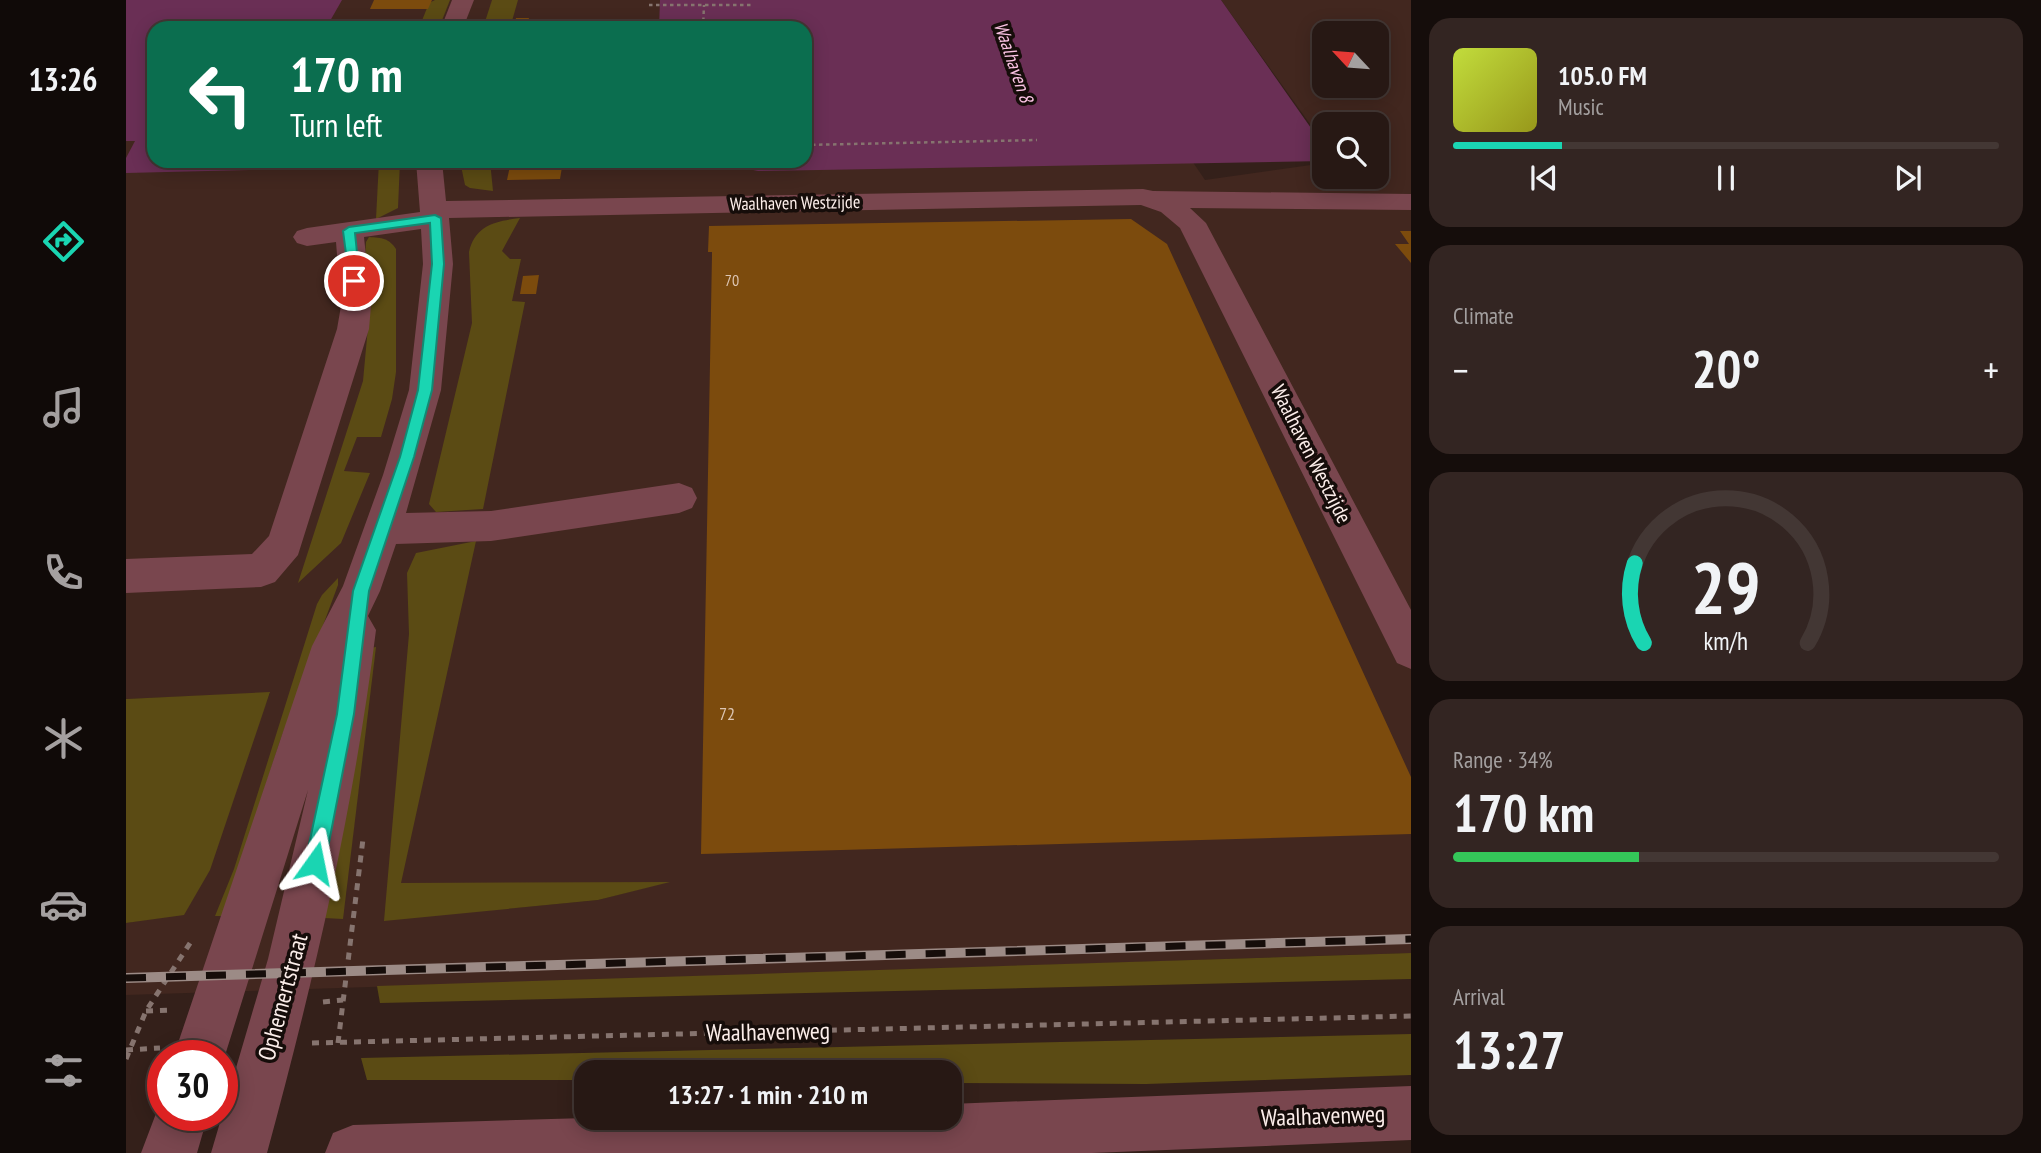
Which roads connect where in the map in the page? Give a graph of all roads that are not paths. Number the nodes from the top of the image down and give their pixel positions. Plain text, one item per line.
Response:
1 (463, 0) edge
2 (455, 21) edge
3 (430, 168) edge
4 (1411, 180) edge
5 (1411, 194) edge
6 (1156, 199) junction
7 (1239, 199) junction
8 (1411, 202) edge
9 (1411, 211) edge
10 (435, 214) junction
11 (1411, 223) edge
12 (349, 231) junction
13 (307, 237) dead end
14 (679, 498) dead end
15 (381, 530) junction
16 (126, 576) edge
17 (361, 591) junction
18 (1411, 650) edge
19 (206, 1040) edge
20 (1411, 1113) edge
21 (176, 1131) edge
22 (169, 1153) edge
23 (239, 1153) edge
24 (353, 1153) edge

1 - 2 street
3 - 10 street, Ophemertstraat
4 - 7 street
5 - 7 street
6 - 7 street, Waalhaven Westzijde
6 - 10 street, Waalhaven Westzijde
6 - 18 street, Waalhaven Westzijde
7 - 8 street, Waalhaven Westzijde
7 - 9 street
7 - 11 street
10 - 12 street, Waalhaven Westzijde
10 - 15 street, Ophemertstraat
12 - 13 street, Waalhaven Westzijde
12 - 16 street
14 - 15 street
15 - 17 street, Ophemertstraat
17 - 19 street, Ophemertstraat
17 - 23 street, Ophemertstraat
20 - 24 street, Waalhavenweg
21 - 22 street

